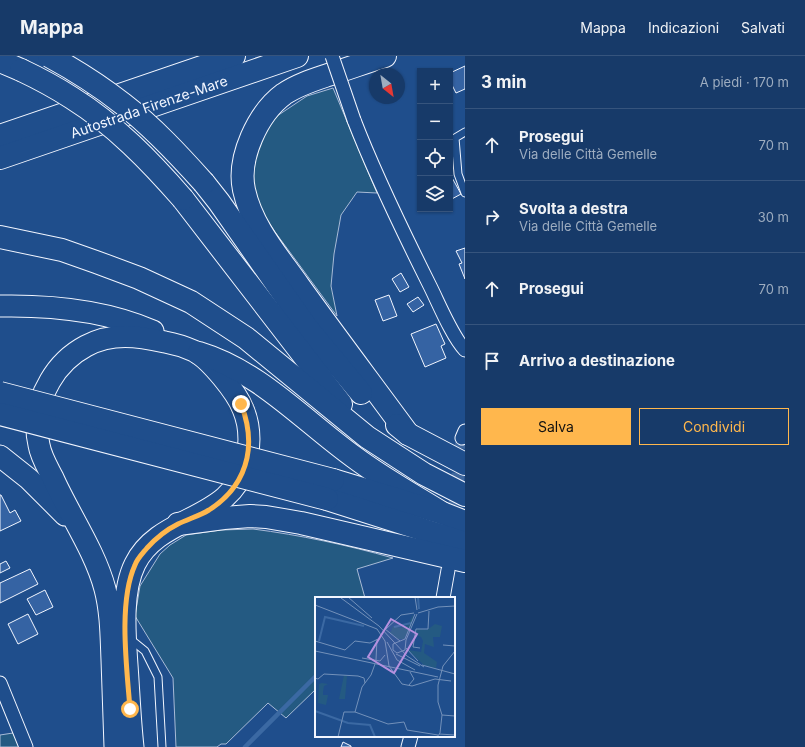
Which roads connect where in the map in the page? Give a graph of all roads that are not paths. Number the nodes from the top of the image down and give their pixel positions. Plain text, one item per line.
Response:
1 (49, 56) edge
2 (234, 56) edge
3 (297, 56) edge
4 (332, 56) edge
5 (385, 56) edge
6 (0, 60) edge
7 (465, 132) edge
8 (4, 134) edge
9 (0, 158) edge
10 (465, 193) edge
11 (0, 238) edge
12 (0, 306) edge
13 (191, 350) junction
14 (465, 350) edge
15 (0, 393) edge
16 (0, 414) edge
17 (408, 434) junction
18 (367, 437) junction
19 (0, 456) edge
20 (465, 464) edge
21 (330, 490) junction
22 (465, 495) edge
23 (442, 513) junction
24 (465, 522) edge
25 (178, 524) junction
26 (79, 529) junction
27 (465, 543) edge
28 (457, 565) edge
29 (443, 597) edge
30 (125, 634) junction
31 (0, 684) edge
32 (411, 737) edge
33 (26, 747) edge
34 (116, 747) edge
35 (133, 747) edge
36 (162, 747) edge
37 (408, 747) edge

1 - 17 highway, bridge
2 - 8 highway, Autostrada Firenze-Mare
3 - 9 highway, Autostrada Firenze-Mare
4 - 14 street, bridge
5 - 17 highway
6 - 18 highway, bridge
7 - 10 lane
11 - 18 highway
12 - 13 main road
13 - 23 highway
13 - 25 main road
13 - 26 main road
15 - 21 highway, bridge
16 - 21 highway, bridge
17 - 20 highway
18 - 22 highway
19 - 26 main road
21 - 23 highway
21 - 27 highway
23 - 24 highway
25 - 28 highway
25 - 30 main road
26 - 34 main road
28 - 29 street
30 - 35 main road
30 - 36 lane
31 - 33 street
32 - 37 street

